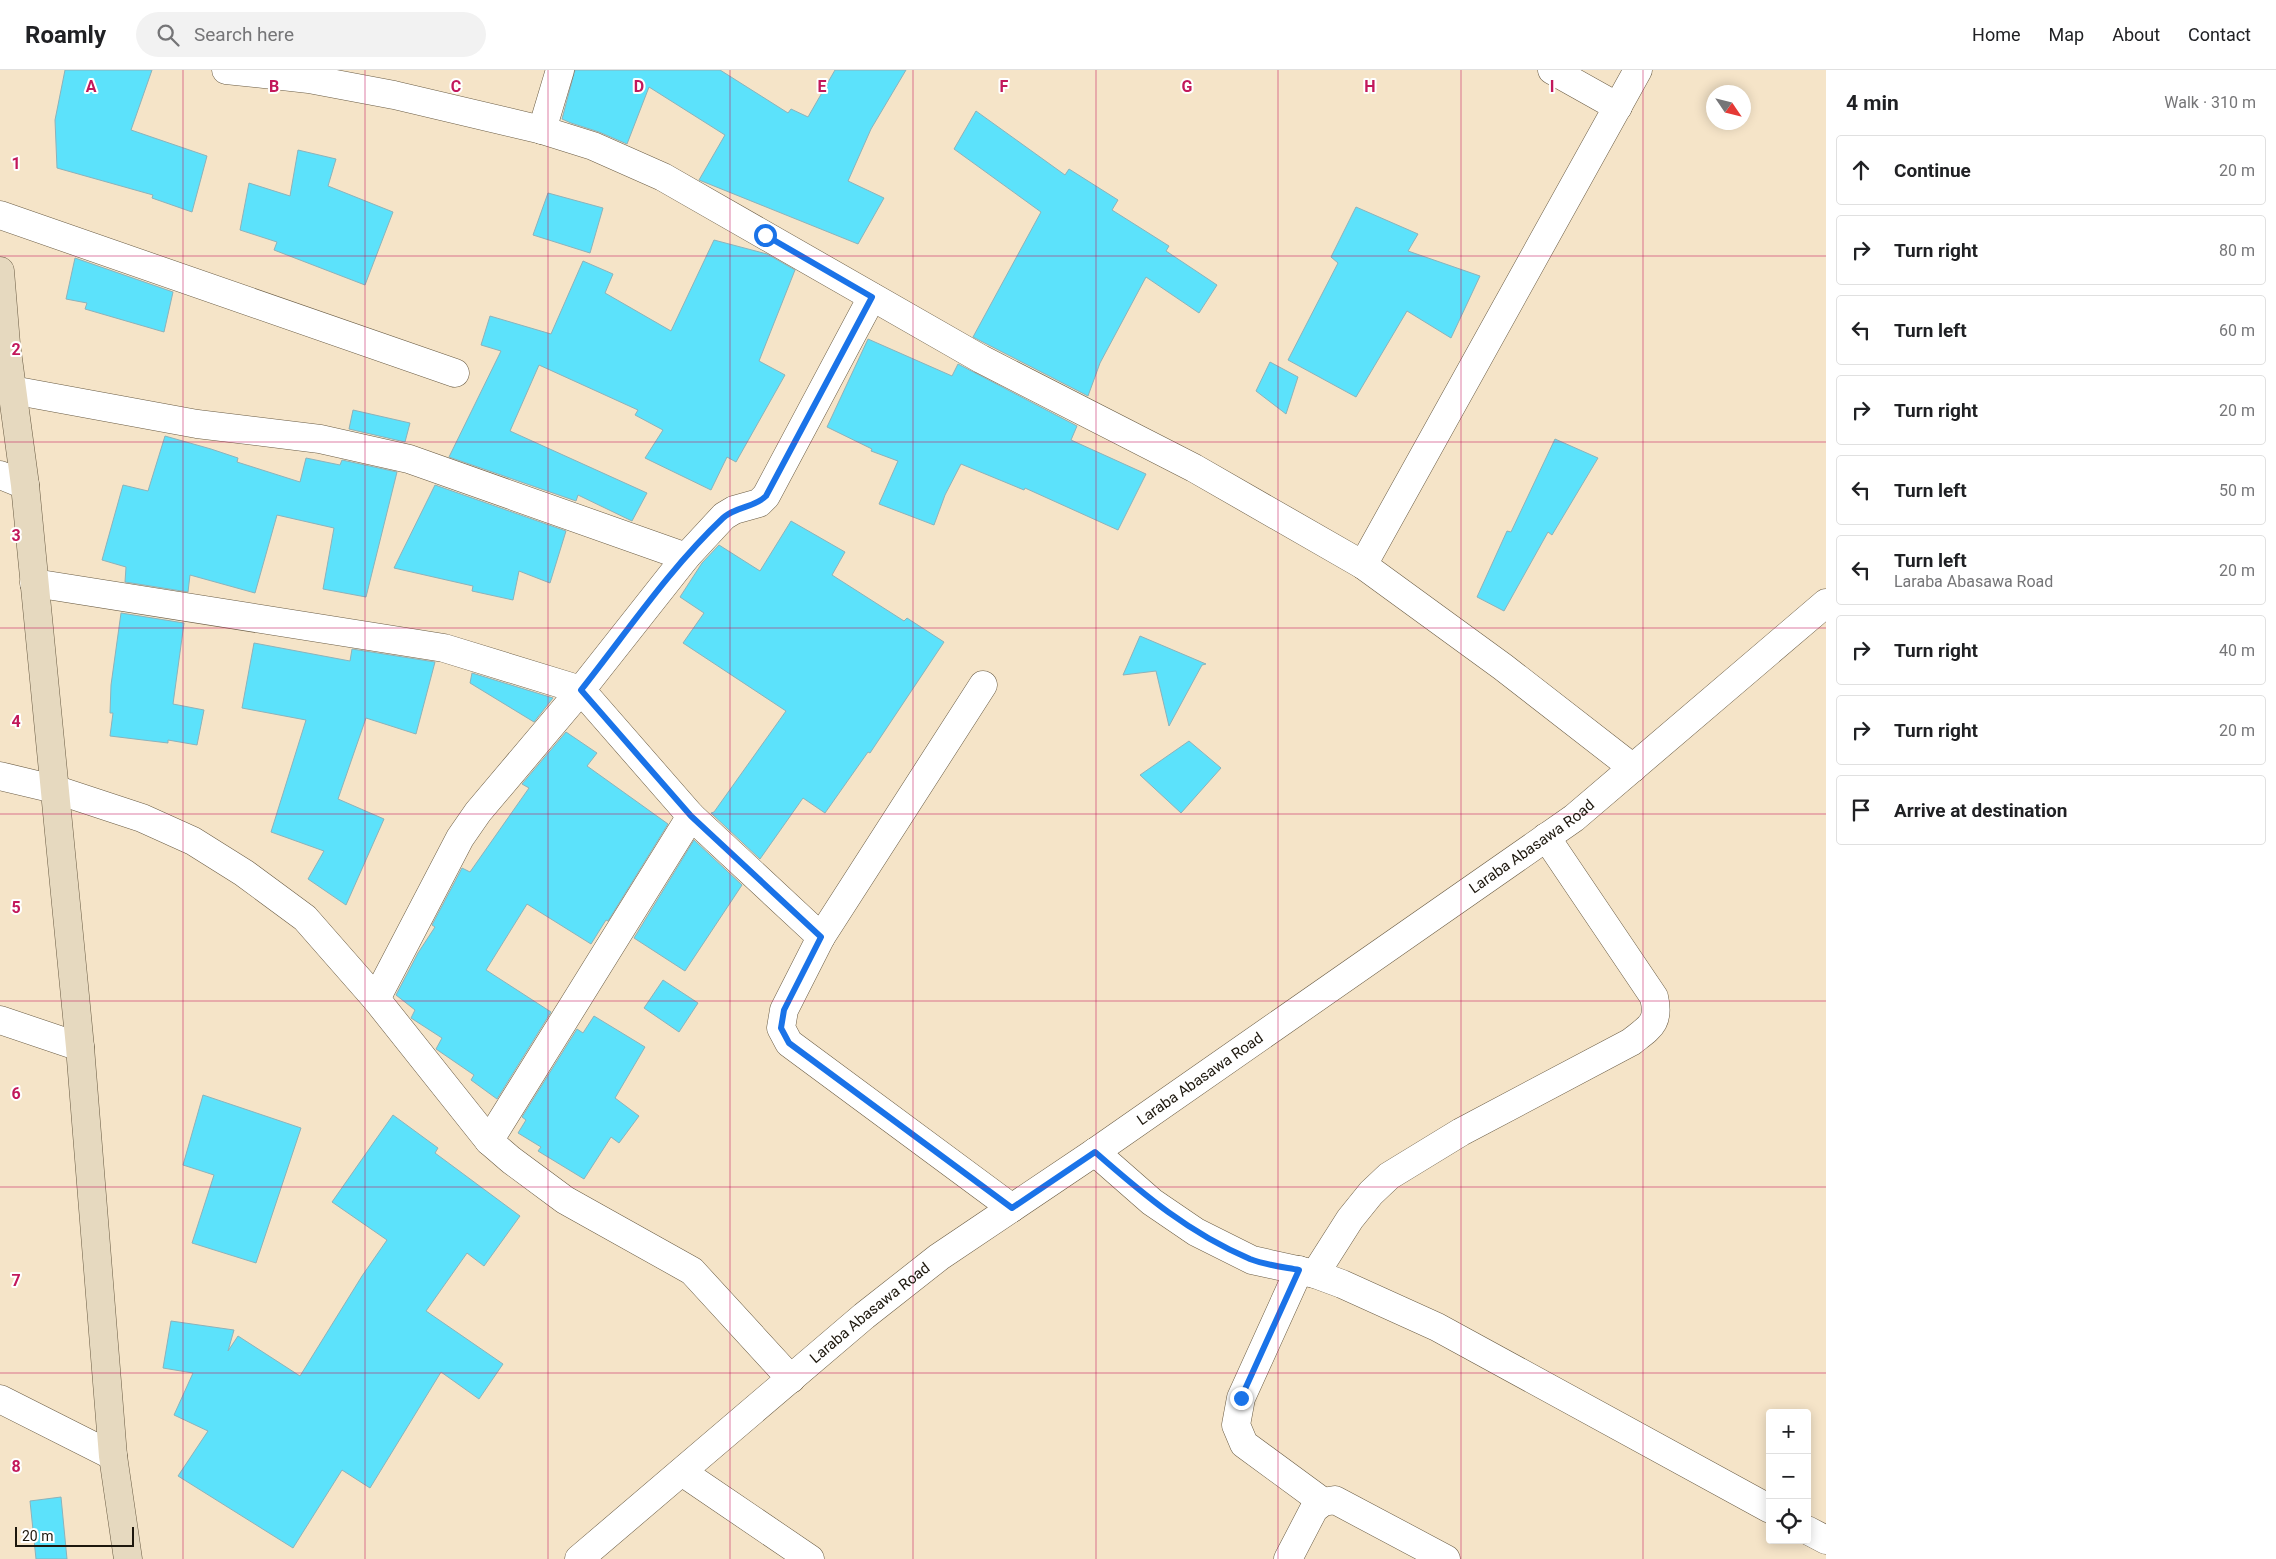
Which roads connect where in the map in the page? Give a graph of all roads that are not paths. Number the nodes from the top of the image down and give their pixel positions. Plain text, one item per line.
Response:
1 (226, 70) edge
2 (560, 70) edge
3 (1552, 70) edge
4 (1638, 70) edge
5 (332, 76) edge
6 (1618, 107) junction
7 (542, 130) junction
8 (0, 216) edge
9 (0, 271) edge
10 (872, 297) junction
11 (455, 373) dead end
12 (12, 390) junction
13 (0, 475) edge
14 (25, 485) junction
15 (686, 556) junction
16 (1363, 565) junction
17 (34, 583) junction
18 (1826, 603) edge
19 (983, 685) dead end
20 (581, 690) junction
21 (1633, 768) junction
22 (0, 776) edge
23 (54, 789) junction
24 (691, 816) junction
25 (1546, 837) junction
26 (821, 937) junction
27 (376, 999) junction
28 (0, 1020) edge
29 (80, 1047) junction
30 (489, 1141) junction
31 (1095, 1152) junction
32 (1012, 1208) junction
33 (1307, 1272) junction
34 (790, 1379) junction
35 (0, 1399) edge
36 (113, 1456) junction
37 (682, 1472) junction
38 (1323, 1502) junction
39 (1766, 1507) edge
40 (1811, 1532) edge
41 (1826, 1540) edge
42 (128, 1559) edge
43 (579, 1559) edge
44 (810, 1559) edge
45 (1288, 1559) edge
46 (1446, 1559) edge

1 - 5 street
2 - 7 street
3 - 6 street
4 - 6 street
5 - 7 street
6 - 16 street
7 - 10 street
8 - 11 street
9 - 12 street
10 - 15 street
10 - 16 street
12 - 14 street
12 - 15 street
13 - 14 street
14 - 17 street
15 - 20 street
16 - 21 street
17 - 20 street
17 - 23 street
18 - 21 street, Laraba Abasawa Road
19 - 26 street
20 - 24 street
20 - 27 street
21 - 25 street, Laraba Abasawa Road
22 - 23 street
23 - 27 street
23 - 29 street
24 - 26 street
24 - 30 street
25 - 31 street, Laraba Abasawa Road
25 - 33 street
26 - 32 street
27 - 30 street
28 - 29 street
29 - 36 street
30 - 34 street
31 - 32 street, Laraba Abasawa Road
31 - 33 street
32 - 34 street, Laraba Abasawa Road
33 - 38 street
33 - 39 street
34 - 37 street, Laraba Abasawa Road
35 - 36 street
36 - 42 street
37 - 43 street, Laraba Abasawa Road
37 - 44 street
38 - 45 street
38 - 46 street
40 - 41 street

